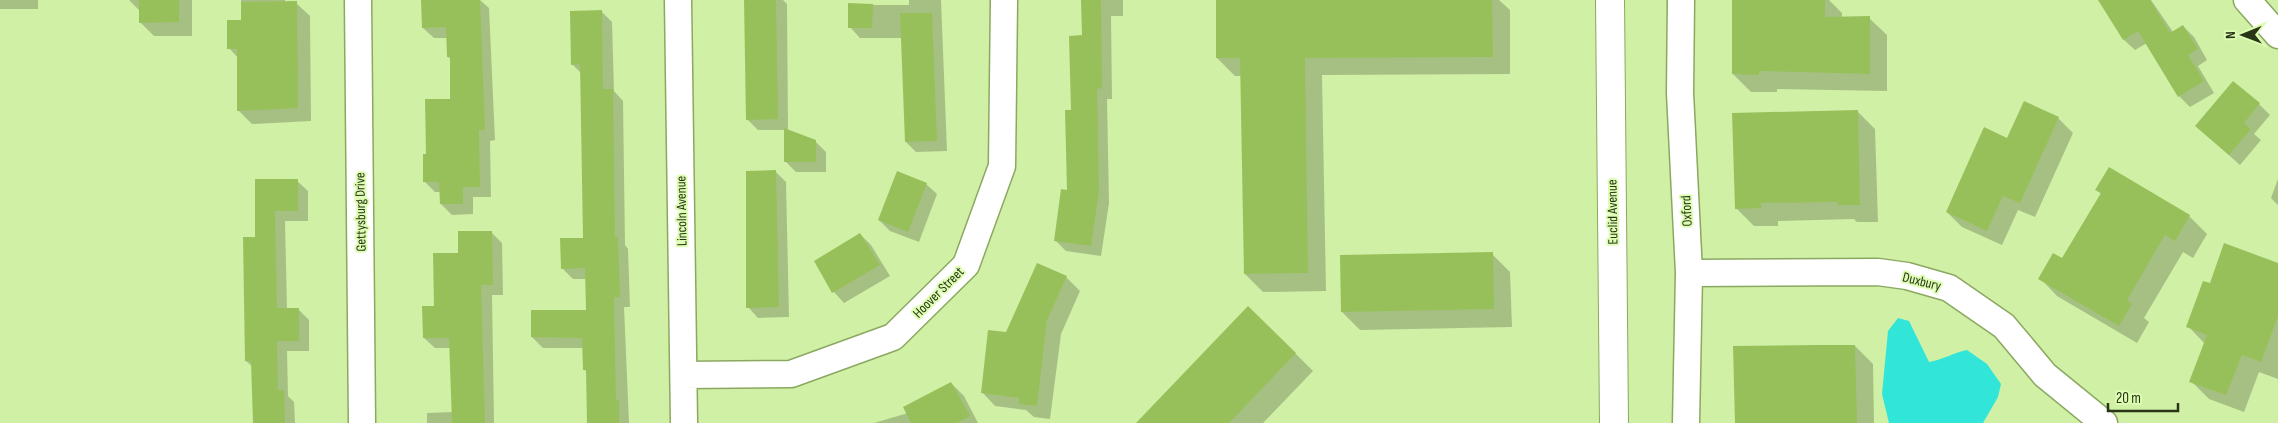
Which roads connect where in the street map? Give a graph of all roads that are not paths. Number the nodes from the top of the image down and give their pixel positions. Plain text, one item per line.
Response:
1 (358, 0) edge
2 (678, 0) edge
3 (1004, 0) edge
4 (1610, 0) edge
5 (1681, 0) edge
6 (2247, 0) edge
7 (2278, 35) edge
8 (1689, 273) junction
9 (684, 375) junction
10 (362, 423) edge
11 (684, 423) edge
12 (1614, 423) edge
13 (1686, 423) edge
14 (2104, 423) edge

1 - 10 street, Gettysburg Drive
2 - 9 street, Lincoln Avenue
3 - 9 street, Hoover Street
4 - 12 main road, Euclid Avenue
5 - 8 street, Oxford
6 - 7 street
8 - 13 street, Oxford
8 - 14 street, Duxbury
9 - 11 street, Lincoln Avenue

